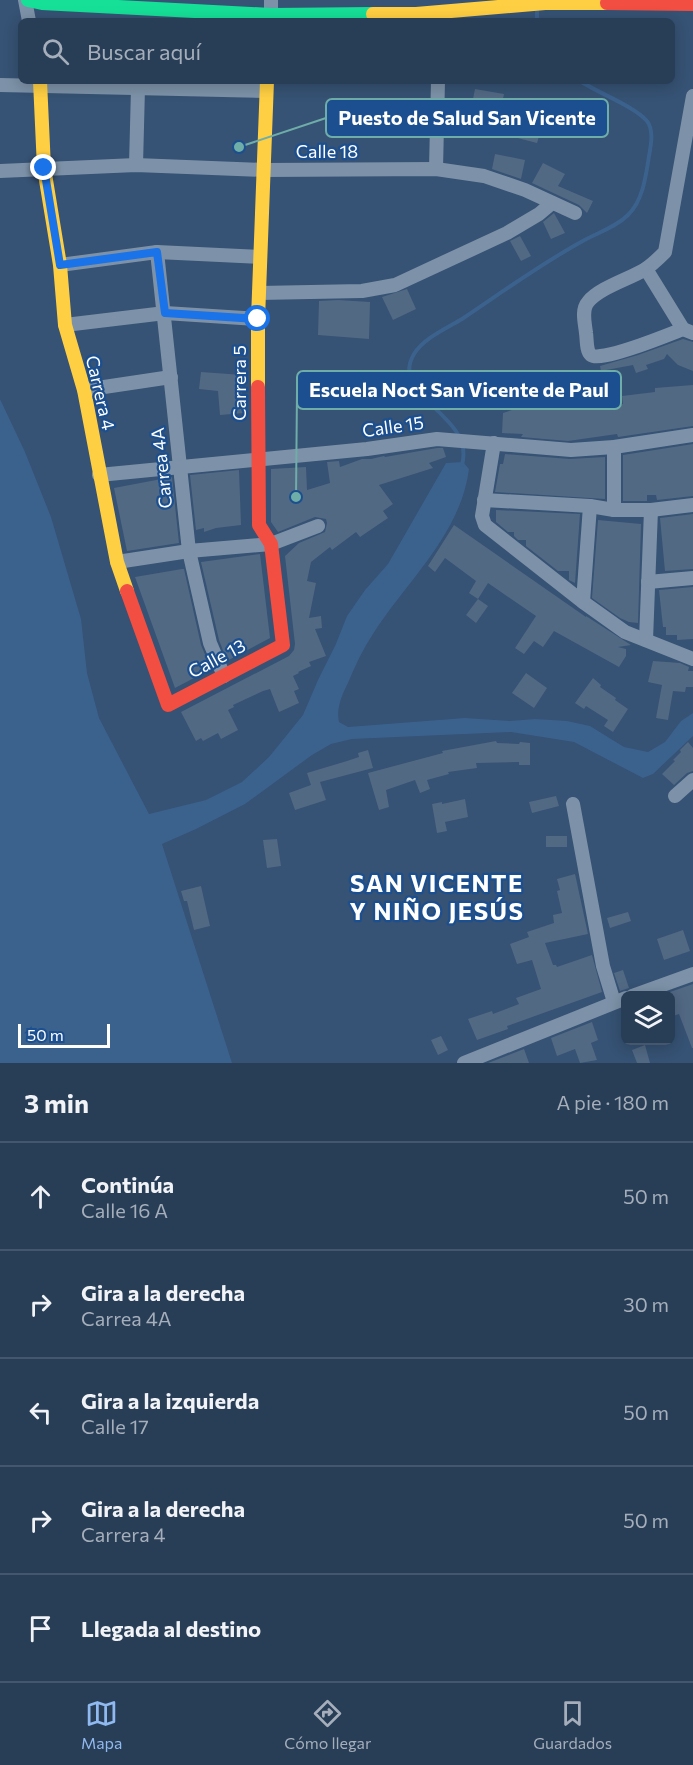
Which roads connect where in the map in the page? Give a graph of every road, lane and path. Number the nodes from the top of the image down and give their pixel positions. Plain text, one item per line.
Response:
1 (26, 0) edge
2 (271, 0) edge
3 (693, 4) edge
4 (414, 7) edge
5 (436, 17) edge
6 (28, 18) edge
7 (271, 18) edge
8 (20, 84) edge
9 (40, 84) edge
10 (60, 84) edge
11 (438, 84) edge
12 (0, 85) edge
13 (267, 86) edge
14 (138, 88) junction
15 (693, 96) edge
16 (136, 165) junction
17 (44, 168) junction
18 (436, 169) junction
19 (264, 170) junction
20 (0, 171) edge
21 (552, 203) junction
22 (574, 213) dead end
23 (157, 252) junction
24 (260, 257) junction
25 (60, 265) junction
26 (646, 269) junction
27 (258, 293) junction
28 (165, 313) junction
29 (258, 319) junction
30 (65, 325) junction
31 (688, 331) edge
32 (171, 376) junction
33 (84, 390) junction
34 (693, 435) edge
35 (494, 443) junction
36 (614, 447) junction
37 (258, 459) junction
38 (178, 466) junction
39 (99, 475) junction
40 (484, 500) junction
41 (693, 505) edge
42 (590, 506) junction
43 (614, 510) junction
44 (651, 510) junction
45 (318, 526) dead end
46 (271, 544) junction
47 (189, 552) junction
48 (117, 562) junction
49 (693, 578) edge
50 (648, 582) junction
51 (583, 602) junction
52 (646, 640) junction
53 (283, 645) joint
54 (693, 659) edge
55 (224, 676) junction
56 (168, 705) joint
57 (693, 780) edge
58 (675, 796) dead end
59 (573, 804) dead end
60 (693, 975) edge
61 (647, 991) edge
62 (620, 1000) edge
63 (464, 1063) edge

1 - 6 street
1 - 7 street
2 - 7 street
3 - 5 street
4 - 5 street
4 - 7 street
8 - 12 street
9 - 17 street, Carrera 4
10 - 14 street
11 - 18 street
13 - 14 street
13 - 19 street, Carrera 5
14 - 16 street
15 - 26 street
16 - 17 street, Calle 18
16 - 19 street, Calle 18
17 - 20 street, Calle 18
17 - 25 street, Carrera 4
18 - 19 street, Calle 18
18 - 21 street, Calle 18
19 - 24 street, Carrera 5
21 - 22 street, Calle 18
21 - 27 street
23 - 24 street
23 - 25 street
23 - 28 street, Carrea 4A
24 - 27 street, Carrera 5
25 - 30 street, Carrera 4
26 - 31 street
26 - 31 street
27 - 29 street, Carrera 5
28 - 29 street
28 - 30 street
28 - 32 street, Carrea 4A
29 - 37 street, Carrera 5
30 - 33 street, Carrera 4
32 - 33 street
32 - 38 street, Carrea 4A
33 - 39 street, Carrera 4
34 - 36 street, Calle 15
35 - 36 street, Calle 15
35 - 37 street, Calle 15
35 - 40 street
36 - 43 street
37 - 38 street, Calle 15
37 - 46 street, Carrera 5
38 - 39 street, Calle 15
38 - 47 street, Carrea 4A
39 - 48 street, Carrera 4
40 - 42 street
40 - 51 street
41 - 44 street
42 - 43 street
42 - 51 street
43 - 44 street
44 - 50 street
45 - 46 street
46 - 47 street
46 - 53 street, Carrera 5
47 - 48 street
47 - 55 street, Carrea 4A
48 - 56 street, Carrera 4
49 - 50 street
50 - 52 street
51 - 52 street
52 - 54 street
53 - 55 street, Calle 13
55 - 56 street, Calle 13
57 - 58 street
59 - 62 street
60 - 61 street
62 - 63 street

